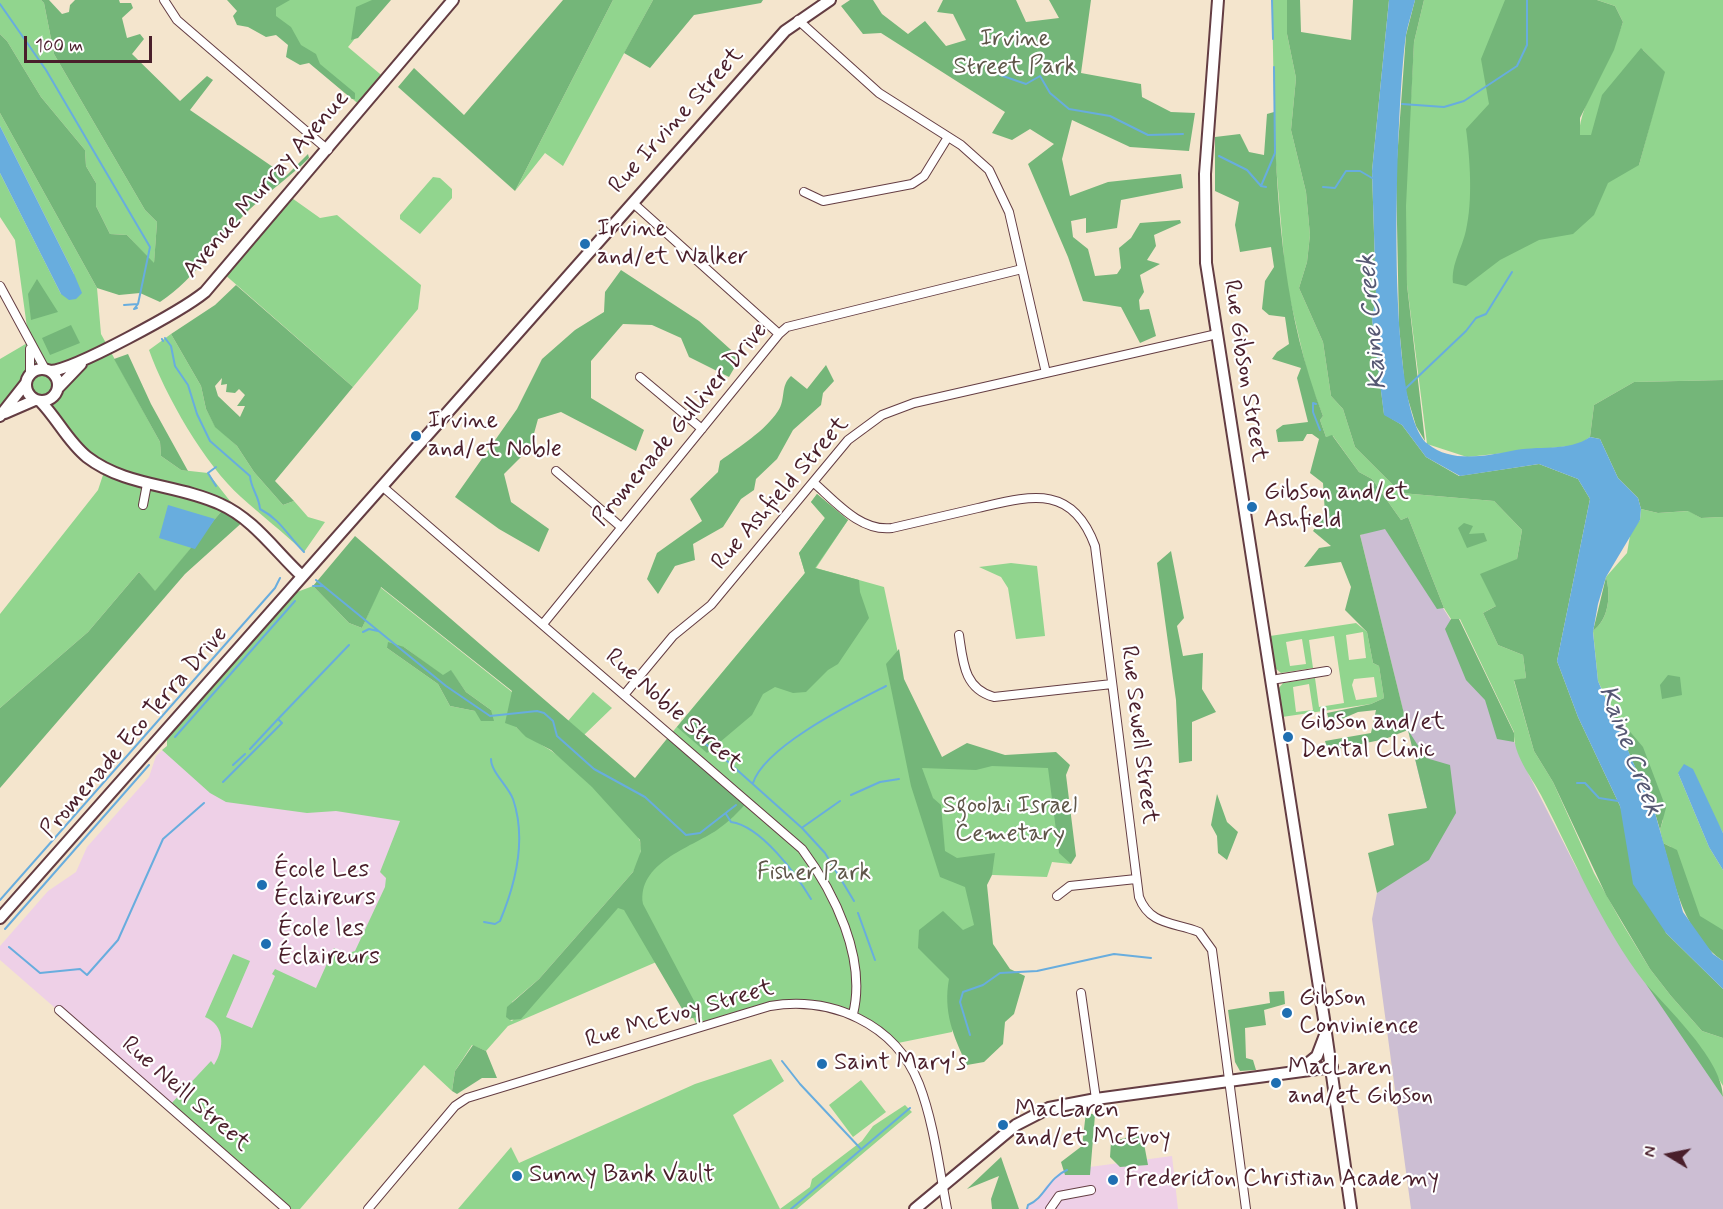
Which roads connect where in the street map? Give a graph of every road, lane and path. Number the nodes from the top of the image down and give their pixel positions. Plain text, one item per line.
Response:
1 (164, 0) edge
2 (453, 0) edge
3 (830, 0) edge
4 (1218, 0) edge
5 (798, 20) junction
6 (948, 137) junction
7 (327, 150) junction
8 (804, 192) dead end
9 (633, 203) junction
10 (1022, 269) junction
11 (0, 286) edge
12 (779, 334) junction
13 (1217, 334) junction
14 (29, 342) junction
15 (83, 361) junction
16 (48, 370) junction
17 (1046, 373) junction
18 (640, 377) dead end
19 (28, 378) junction
20 (57, 391) junction
21 (38, 401) junction
22 (1, 415) edge
23 (63, 429) junction
24 (702, 429) junction
25 (556, 471) dead end
26 (813, 482) junction
27 (147, 484) junction
28 (383, 487) junction
29 (143, 505) dead end
30 (621, 527) junction
31 (302, 576) junction
32 (543, 624) junction
33 (959, 635) dead end
34 (1327, 671) dead end
35 (1271, 680) junction
36 (1112, 684) junction
37 (624, 695) junction
38 (1136, 879) junction
39 (1057, 896) dead end
40 (0, 918) edge
41 (1081, 993) dead end
42 (59, 1010) dead end
43 (853, 1014) junction
44 (1326, 1030) junction
45 (1332, 1067) junction
46 (1295, 1073) junction
47 (1229, 1082) junction
48 (1096, 1099) junction
49 (943, 1186) junction
50 (1091, 1190) dead end
51 (286, 1209) edge
52 (368, 1209) edge
53 (915, 1209) edge
54 (947, 1209) edge
55 (1050, 1209) edge
56 (1246, 1209) edge
57 (1351, 1209) edge

1 - 7 street
2 - 7 street, Avenue Murray Avenue
3 - 5 street, Rue Irvine Street
4 - 13 street, Rue Gibson Street
5 - 6 street
5 - 9 street, Rue Irvine Street
6 - 8 street
6 - 10 street
7 - 15 street, Avenue Murray Avenue
9 - 12 street
9 - 28 street, Rue Irvine Street
10 - 12 street, Promenade Gulliver Drive
10 - 17 street
11 - 14 street
12 - 24 street, Promenade Gulliver Drive
13 - 17 street, Rue Ashfield Street
13 - 35 street, Rue Gibson Street
14 - 16 street
14 - 19 street
15 - 16 street, Avenue Murray Avenue
15 - 20 street, Avenue Murray Avenue
16 - 19 street
16 - 20 street
17 - 26 street, Rue Ashfield Street
18 - 24 street
19 - 21 street
19 - 22 street
20 - 21 street
20 - 23 street
21 - 22 street
21 - 23 street
23 - 27 street
24 - 30 street, Promenade Gulliver Drive
25 - 30 street
26 - 36 street, Rue Sewell Street
26 - 37 street, Rue Ashfield Street
27 - 29 street
27 - 31 street
28 - 31 street, Rue Irvine Street
28 - 32 street, Rue Noble Street
30 - 32 street, Promenade Gulliver Drive
31 - 40 street, Promenade Eco Terra Drive
32 - 37 street, Rue Noble Street
33 - 36 street
34 - 35 street
35 - 44 street, Rue Gibson Street
36 - 38 street, Rue Sewell Street
37 - 43 street, Rue Noble Street
38 - 39 street
38 - 47 street, Rue Sewell Street
41 - 48 street
42 - 51 street, Rue Neill Street
43 - 49 street, Rue McEvoy Street
43 - 52 street, Rue McEvoy Street
44 - 45 street, Rue Gibson Street
44 - 46 street
45 - 46 street
45 - 57 street, Rue Gibson Street
46 - 47 street
47 - 48 street
47 - 56 street, Rue Sewell Street
48 - 49 street
49 - 53 street
49 - 54 street, Rue McEvoy Street
50 - 55 street

